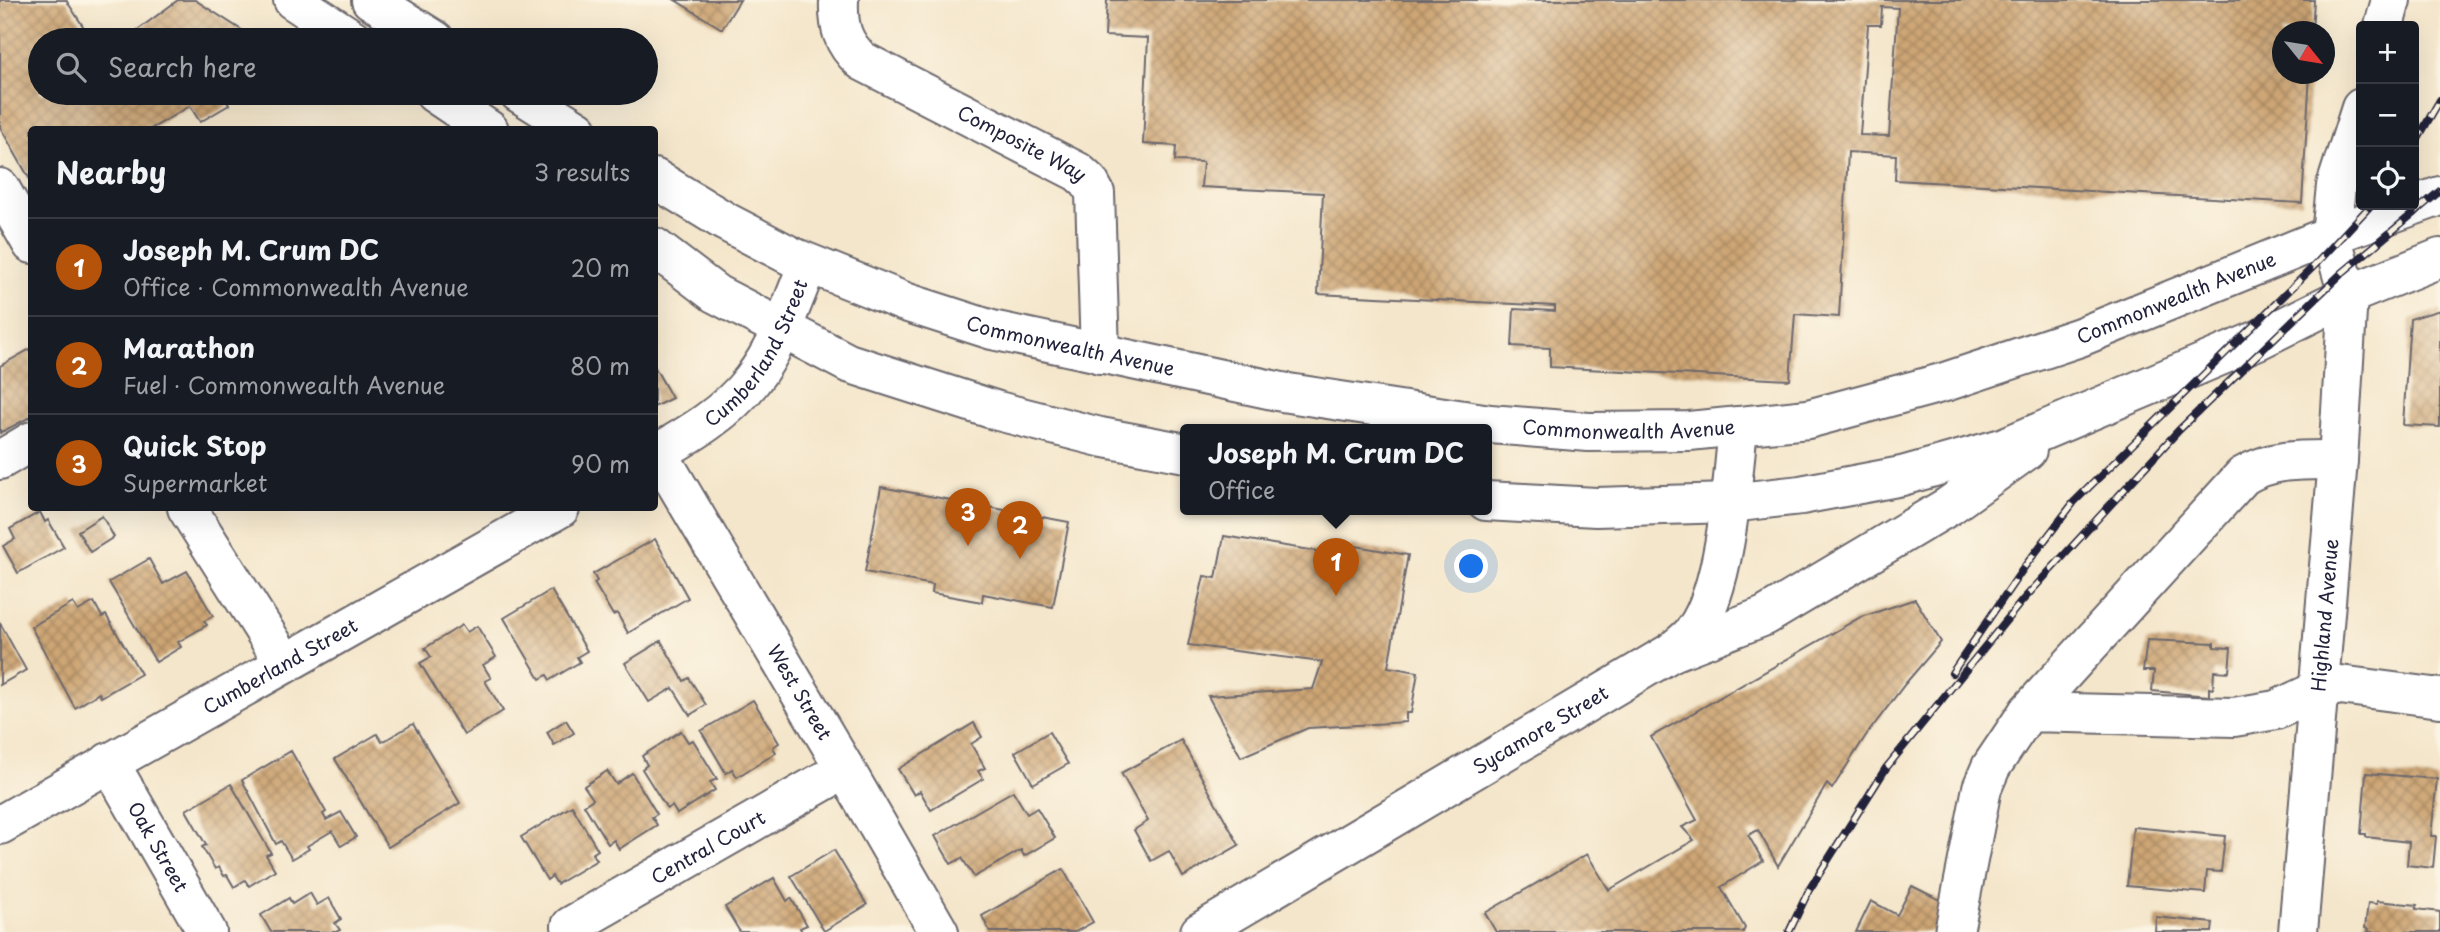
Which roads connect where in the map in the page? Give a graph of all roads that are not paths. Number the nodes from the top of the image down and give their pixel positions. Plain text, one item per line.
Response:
1 (293, 0) edge
2 (839, 0) edge
3 (2391, 0) edge
4 (379, 2) edge
5 (2385, 21) edge
6 (336, 28) edge
7 (417, 28) edge
8 (452, 105) edge
9 (538, 105) edge
10 (2356, 124) edge
11 (483, 126) edge
12 (572, 126) edge
13 (658, 180) edge
14 (0, 188) edge
15 (2440, 197) edge
16 (2332, 235) junction
17 (28, 237) edge
18 (658, 250) edge
19 (2440, 258) edge
20 (808, 264) junction
21 (2348, 295) junction
22 (781, 329) junction
23 (1100, 354) junction
24 (2069, 420) junction
25 (1490, 424) edge
26 (1492, 424) edge
27 (1738, 426) junction
28 (28, 444) edge
29 (1180, 452) edge
30 (658, 453) edge
31 (658, 457) edge
32 (0, 460) edge
33 (2338, 460) junction
34 (1492, 501) edge
35 (1730, 503) junction
36 (189, 511) edge
37 (553, 511) edge
38 (1672, 652) junction
39 (284, 662) junction
40 (2319, 690) junction
41 (2440, 698) edge
42 (2028, 712) junction
43 (109, 762) junction
44 (845, 769) junction
45 (0, 825) edge
46 (571, 926) dead end
47 (207, 932) edge
48 (939, 932) edge
49 (1200, 932) edge
50 (1954, 932) edge
51 (2298, 932) edge

1 - 6 main road
2 - 23 main road, Composite Way
3 - 5 main road
4 - 7 main road
8 - 11 main road
9 - 12 main road
10 - 16 main road, Highland Avenue
13 - 20 main road, Commonwealth Avenue
14 - 17 main road
15 - 16 main road, Commonwealth Avenue
16 - 21 main road, Highland Avenue
16 - 27 main road, Commonwealth Avenue
18 - 22 main road
19 - 21 main road
20 - 22 main road, Cumberland Street
20 - 23 main road, Commonwealth Avenue
21 - 24 main road
21 - 33 main road, Highland Avenue
22 - 29 main road
22 - 30 main road, Cumberland Street
23 - 25 main road, Commonwealth Avenue
24 - 35 main road
24 - 38 main road
26 - 27 main road, Commonwealth Avenue
27 - 35 main road, Sycamore Street
28 - 32 main road
31 - 44 main road, West Street
33 - 40 main road, Highland Avenue
33 - 42 main road
34 - 35 main road
35 - 38 main road, Sycamore Street
36 - 39 main road
37 - 39 main road, Cumberland Street
38 - 49 main road, Sycamore Street
39 - 43 main road, Cumberland Street
40 - 41 main road
40 - 42 main road
40 - 51 main road, Highland Avenue
42 - 50 main road
43 - 45 main road, Cumberland Street
43 - 47 main road, Oak Street
44 - 46 main road, Central Court
44 - 48 main road, West Street

